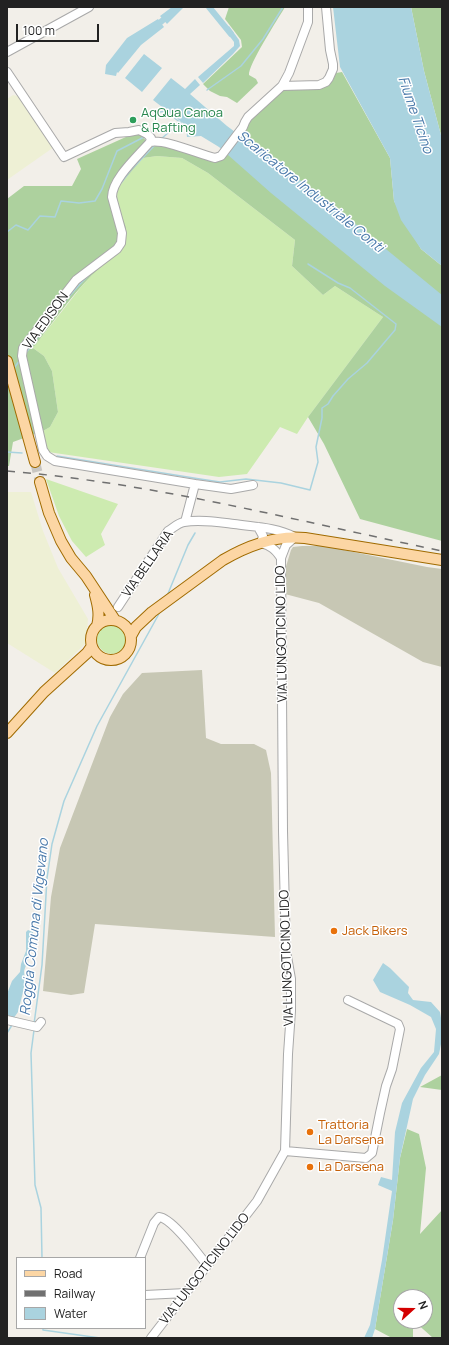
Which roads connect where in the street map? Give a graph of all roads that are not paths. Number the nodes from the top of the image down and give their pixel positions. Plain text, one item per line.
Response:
1 (89, 7) edge
2 (308, 7) edge
3 (326, 7) edge
4 (7, 52) edge
5 (7, 72) edge
6 (282, 86) junction
7 (155, 142) junction
8 (9, 369) edge
9 (35, 462) tunnel mouth
10 (40, 482) tunnel mouth
11 (195, 484) junction
12 (253, 485) dead end
13 (185, 522) junction
14 (262, 527) junction
15 (295, 537) junction
16 (264, 542) junction
17 (281, 558) junction
18 (442, 560) edge
19 (92, 586) junction
20 (118, 606) dead end
21 (152, 612) junction
22 (118, 621) junction
23 (97, 626) junction
24 (131, 636) junction
25 (92, 646) junction
26 (102, 658) junction
27 (58, 679) junction
28 (7, 733) edge
29 (348, 1000) dead end
30 (7, 1020) edge
31 (37, 1025) dead end
32 (285, 1151) junction
33 (140, 1257) edge
34 (207, 1265) junction
35 (186, 1293) junction
36 (146, 1295) edge
37 (151, 1338) edge

1 - 4 street
2 - 6 street
3 - 6 street
5 - 7 street
6 - 7 street
7 - 11 street, VIA EDISON
8 - 9 main road
10 - 19 main road
11 - 12 street, VIA EDISON
11 - 13 street
13 - 14 street, VIA BELLARIA
13 - 20 street, VIA BELLARIA
14 - 15 street, VIA BELLARIA
14 - 16 street
15 - 16 main road
15 - 17 street
15 - 18 main road
16 - 17 street
16 - 21 main road
17 - 32 street, VIA LUNGOTICINO LIDO
19 - 22 main road
19 - 23 main road
21 - 22 main road
21 - 24 main road
22 - 23 main road
22 - 24 main road
23 - 25 main road
24 - 26 main road
25 - 26 main road
25 - 27 main road
26 - 27 main road
27 - 28 main road
29 - 32 street
30 - 31 street
32 - 34 street, VIA LUNGOTICINO LIDO
33 - 34 street
34 - 35 street, VIA LUNGOTICINO LIDO
35 - 36 street
35 - 37 street, VIA LUNGOTICINO LIDO

